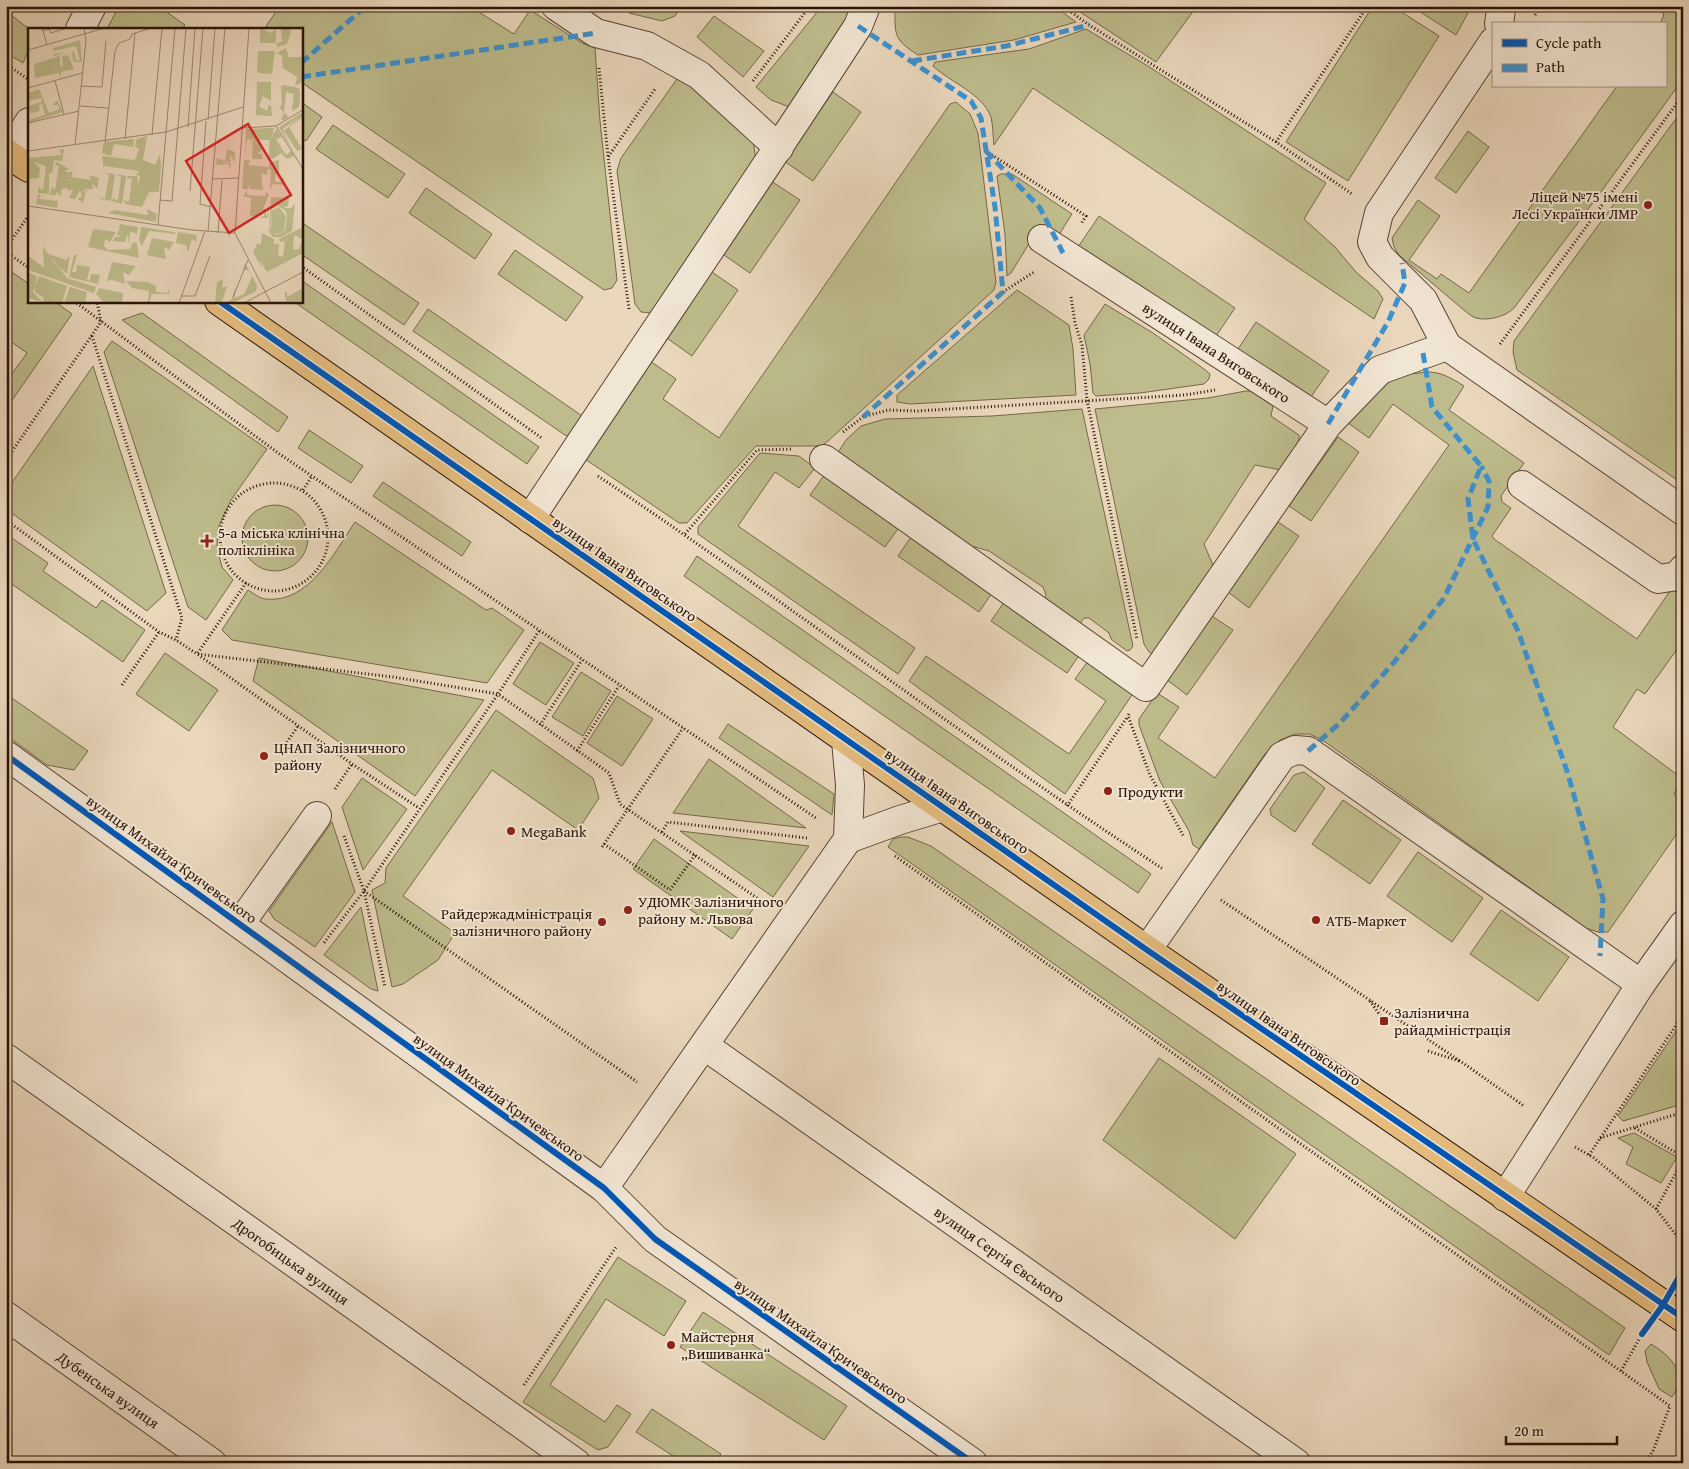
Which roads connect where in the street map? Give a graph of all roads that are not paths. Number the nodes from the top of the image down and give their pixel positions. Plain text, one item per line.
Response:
1 (92, 6) edge
2 (556, 6) edge
3 (866, 6) edge
4 (1499, 6) edge
5 (1500, 22) edge
6 (81, 28) edge
7 (1492, 44) edge
8 (28, 125) edge
9 (779, 148) junction
10 (15, 158) edge
11 (1053, 246) road end
12 (220, 302) edge
13 (1446, 346) junction
14 (1328, 424) junction
15 (824, 459) road end
16 (1522, 485) dead end
17 (1683, 511) edge
18 (530, 519) junction
19 (1681, 575) edge
20 (846, 740) junction
21 (6, 755) edge
22 (943, 807) junction
23 (317, 816) dead end
24 (848, 839) junction
25 (240, 924) junction
26 (1683, 925) edge
27 (1147, 950) junction
28 (1641, 984) junction
29 (705, 1046) junction
30 (6, 1058) edge
31 (604, 1188) junction
32 (1505, 1197) junction
33 (1673, 1311) edge
34 (6, 1316) edge
35 (212, 1463) edge
36 (576, 1463) edge
37 (973, 1463) edge
38 (1296, 1463) edge

1 - 6 street
2 - 9 street
3 - 9 street
4 - 5 street
7 - 13 street
8 - 10 street
9 - 18 street
11 - 14 street, вулиця Івана Виговського
12 - 18 main road, вулиця Івана Виговського
13 - 14 street
13 - 17 street
14 - 15 street
16 - 19 street
18 - 20 main road, вулиця Івана Виговського
20 - 22 main road, вулиця Івана Виговського
20 - 24 street
21 - 25 street, вулиця Михайла Кричевського
22 - 24 street
22 - 27 main road, вулиця Івана Виговського
23 - 25 street
24 - 29 street
25 - 31 street, вулиця Михайла Кричевського
26 - 28 street
27 - 28 street
27 - 32 main road, вулиця Івана Виговського
28 - 32 street
29 - 31 street
29 - 38 street, вулиця Сергія Євського
30 - 36 street, Дрогобицька вулиця
31 - 37 street, вулиця Михайла Кричевського
32 - 33 main road, вулиця Івана Виговського
34 - 35 street, Дубенська вулиця

